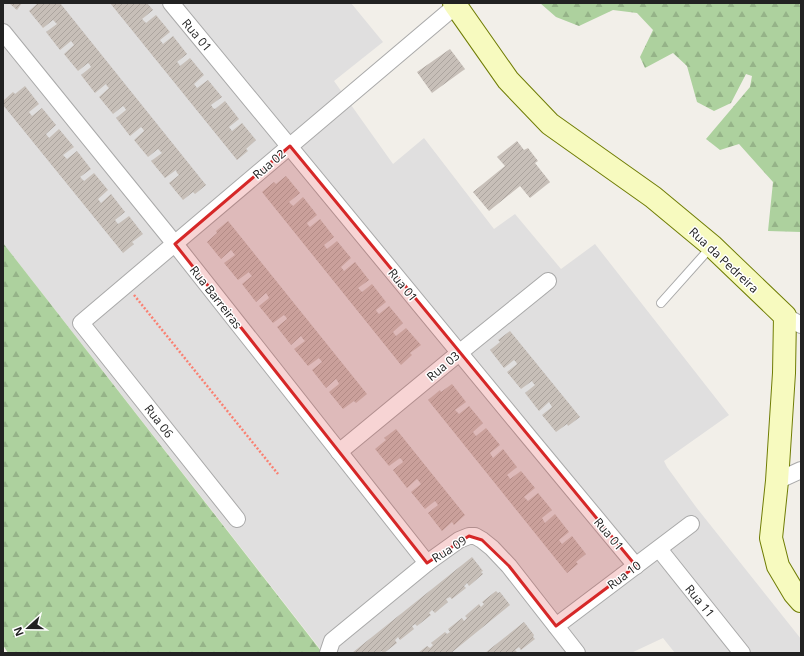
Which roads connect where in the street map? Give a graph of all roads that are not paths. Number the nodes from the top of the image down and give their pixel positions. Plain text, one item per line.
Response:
1 (171, 3) edge
2 (456, 4) edge
3 (3, 32) edge
4 (290, 146) junction
5 (175, 244) junction
6 (712, 246) junction
7 (548, 281) dead end
8 (661, 303) dead end
9 (793, 321) edge
10 (81, 323) joint
11 (459, 353) junction
12 (339, 452) junction
13 (801, 470) edge
14 (777, 482) junction
15 (237, 519) dead end
16 (691, 524) dead end
17 (659, 549) junction
18 (427, 563) junction
19 (636, 566) junction
20 (801, 601) edge
21 (556, 626) junction
22 (328, 653) edge
23 (577, 653) edge
24 (742, 653) edge

1 - 4 street, Rua 01
2 - 4 street, Rua 02
2 - 6 street, Rua da Pedreira
3 - 5 street, Rua Barreiras
4 - 5 street, Rua 02
4 - 11 street, Rua 01
5 - 10 street, Rua 02
5 - 12 street, Rua Barreiras
6 - 8 lane
6 - 9 street, Rua da Pedreira
7 - 11 street, Rua 03
9 - 14 street, Rua da Pedreira
10 - 15 street, Rua 06
11 - 12 street, Rua 03
11 - 19 street, Rua 01
12 - 18 street, Rua Barreiras
13 - 14 street
14 - 20 street, Rua da Pedreira
16 - 17 street, Rua 10
17 - 19 street, Rua 10
17 - 24 street, Rua 11
18 - 21 street, Rua 09
18 - 22 street, Rua 09
19 - 21 street, Rua 10
21 - 23 street, Rua 09

